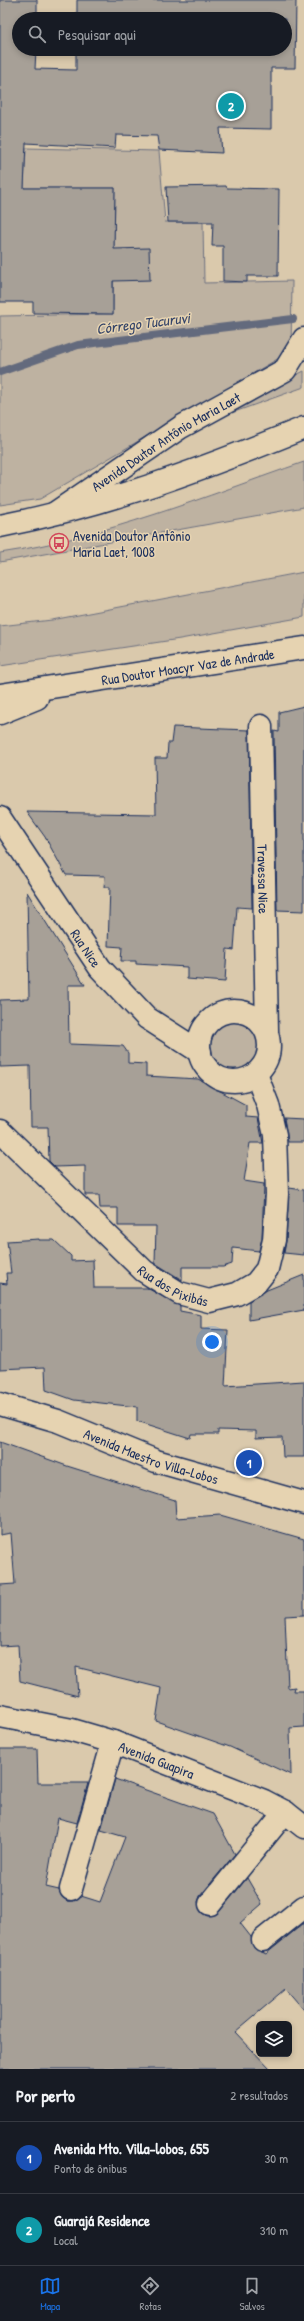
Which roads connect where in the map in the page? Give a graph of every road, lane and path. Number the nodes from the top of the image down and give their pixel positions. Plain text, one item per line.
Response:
1 (304, 339) edge
2 (304, 428) edge
3 (50, 516) junction
4 (0, 526) edge
5 (304, 648) edge
6 (71, 684) junction
7 (0, 695) edge
8 (0, 713) edge
9 (261, 726) dead end
10 (0, 818) edge
11 (267, 1031) junction
12 (200, 1052) junction
13 (256, 1074) junction
14 (0, 1130) edge
15 (0, 1404) edge
16 (304, 1503) edge
17 (0, 1716) edge
18 (112, 1742) junction
19 (285, 1812) junction
20 (304, 1827) edge
21 (71, 1889) dead end
22 (210, 1904) dead end
23 (304, 1907) edge
24 (263, 1940) dead end

1 - 3 street, Avenida Doutor Antônio Maria Laet
2 - 3 street, Avenida Doutor Antônio Maria Laet
3 - 4 street, Avenida Doutor Antônio Maria Laet
5 - 6 street, Rua Doutor Moacyr Vaz de Andrade
6 - 7 street
6 - 8 street
9 - 11 street, Travessa Nice
10 - 12 street, Rua Nice
11 - 12 street
11 - 13 street
12 - 13 street
13 - 14 street, Rua dos Pixibás
15 - 16 street, Avenida Maestro Villa-Lobos
17 - 18 street, Avenida Guapira
18 - 19 street, Avenida Guapira
18 - 21 street
19 - 20 street, Avenida Guapira
19 - 22 street
23 - 24 street

